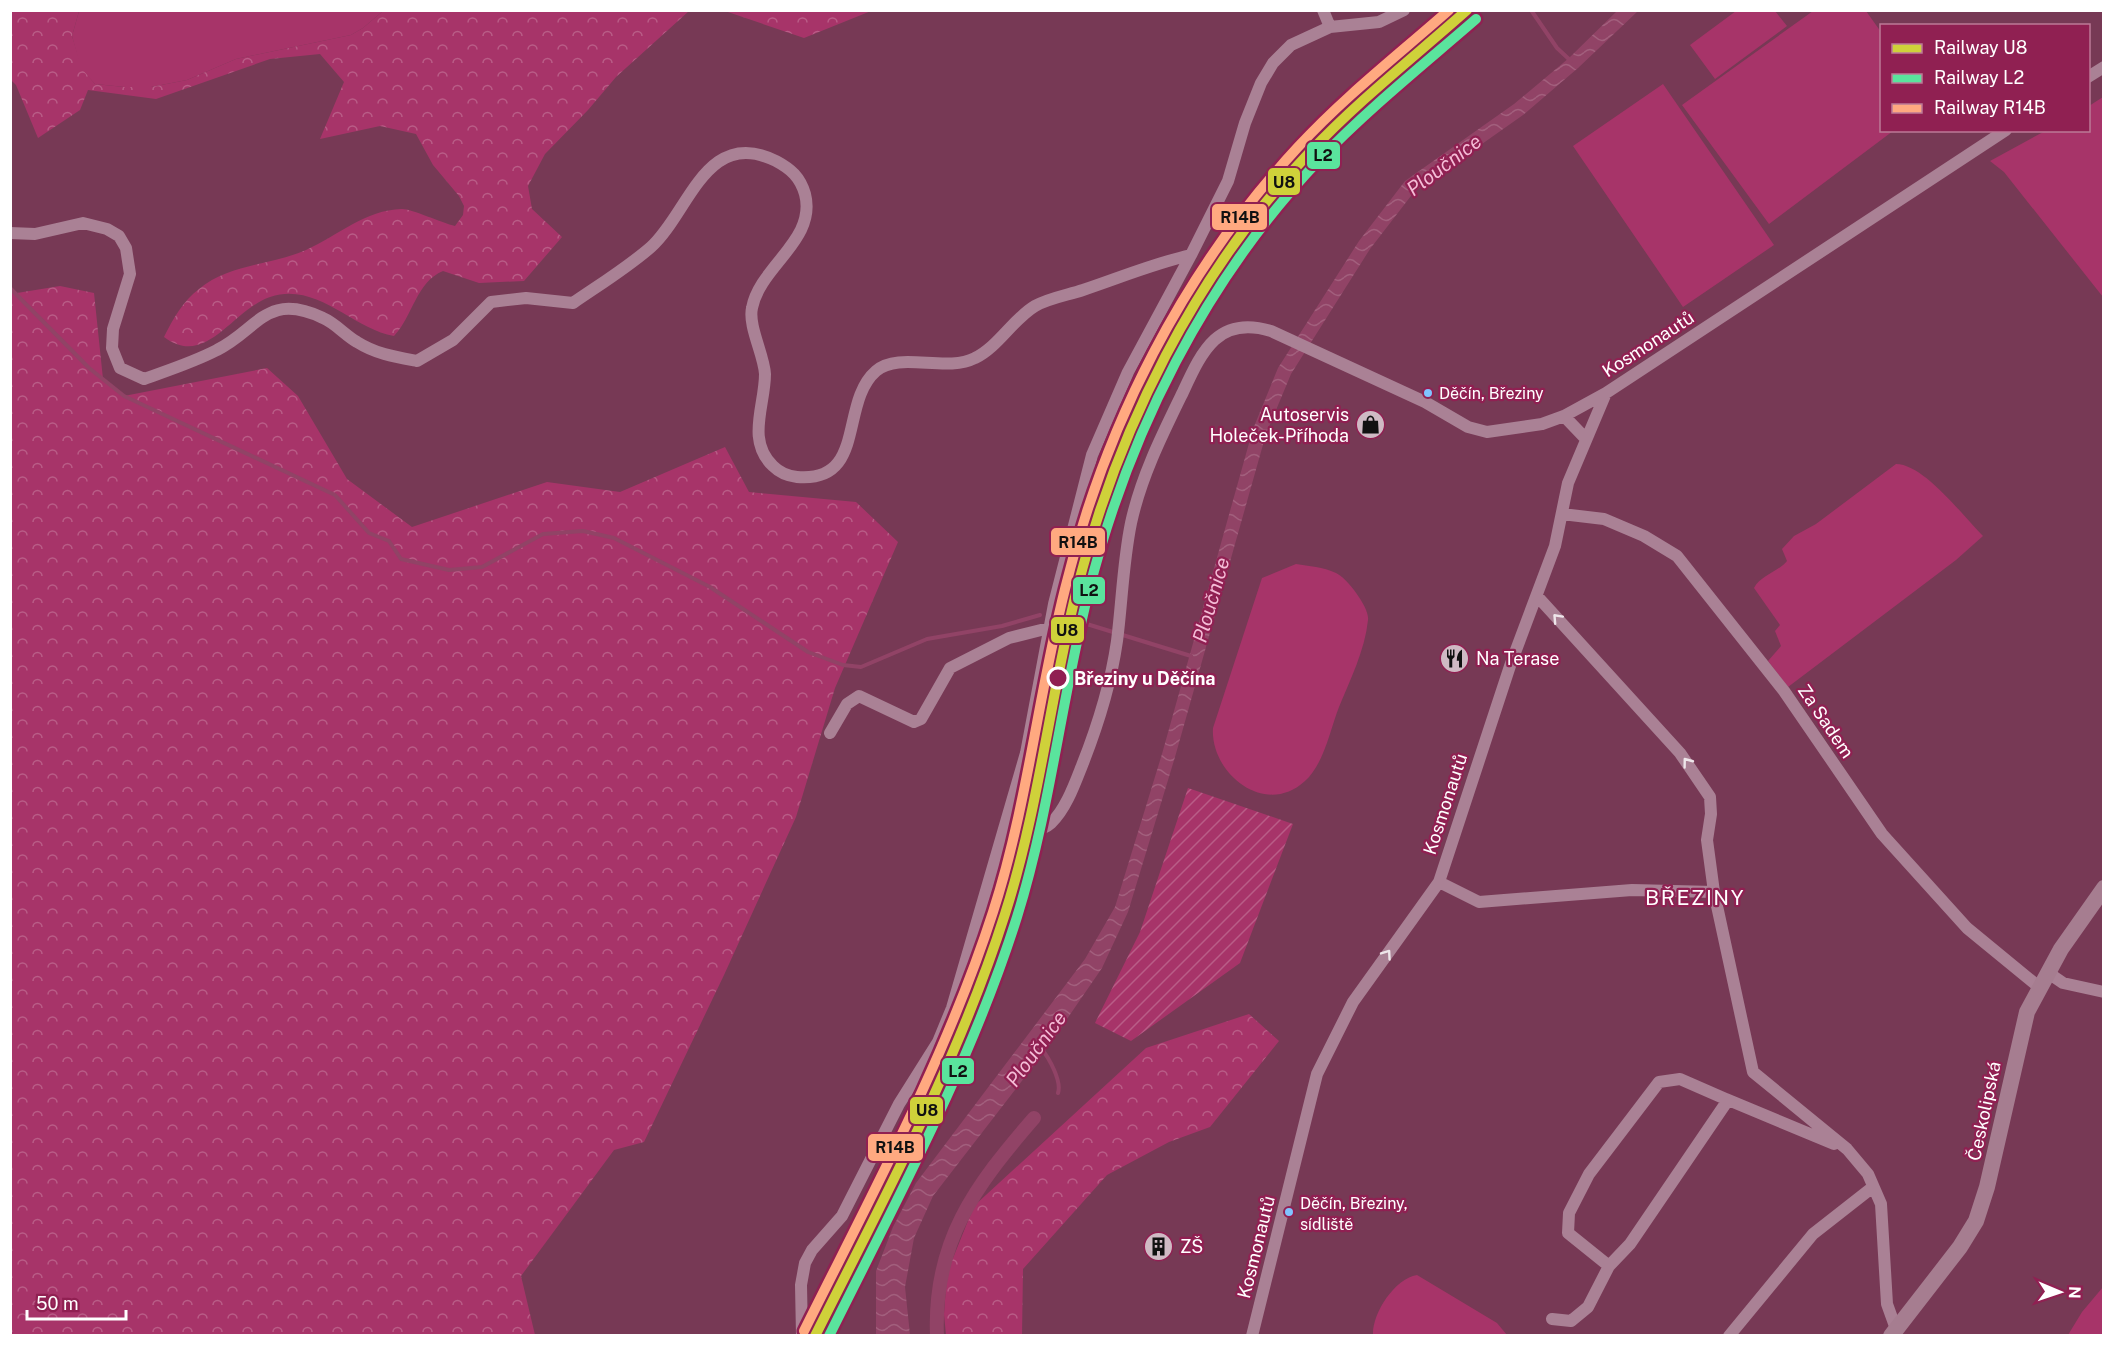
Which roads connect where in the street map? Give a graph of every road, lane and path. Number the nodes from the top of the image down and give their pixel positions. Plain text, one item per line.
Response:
1 (1323, 10) edge
2 (1404, 10) edge
3 (1330, 27) junction
4 (2103, 67) edge
5 (2090, 75) edge
6 (2003, 132) edge
7 (10, 233) edge
8 (1191, 255) junction
9 (1606, 393) junction
10 (1564, 416) junction
11 (1586, 439) junction
12 (1562, 514) junction
13 (1537, 596) junction
14 (1049, 628) junction
15 (830, 733) dead end
16 (1007, 825) junction
17 (1439, 882) junction
18 (2103, 888) edge
19 (1714, 892) junction
20 (2043, 980) junction
21 (2103, 992) edge
22 (1726, 1099) junction
23 (1846, 1149) junction
24 (1874, 1187) junction
25 (1609, 1266) junction
26 (1552, 1319) dead end
27 (1894, 1332) edge
28 (802, 1335) edge
29 (1252, 1335) edge
30 (1729, 1335) edge

1 - 3 street
2 - 3 street
3 - 8 street
4 - 5 street
6 - 9 street, Kosmonautů
7 - 8 street
8 - 14 street
9 - 10 street
9 - 11 street, Kosmonautů
10 - 11 street
10 - 16 street
11 - 12 street, Kosmonautů
12 - 13 street, Kosmonautů
12 - 20 street, Za Sadem
13 - 17 street, Kosmonautů
19 -> 13 street
14 - 15 street
14 - 16 street
16 - 28 street
17 - 19 street, Kosmonautů
29 -> 17 street, Kosmonautů
18 - 20 main road, Českolipská
19 - 23 street
20 - 21 street, Za Sadem
20 - 27 main road, Českolipská
22 - 23 street
22 - 25 street
22 - 25 street
23 - 24 street
24 - 27 street
24 - 30 street
25 - 26 street

